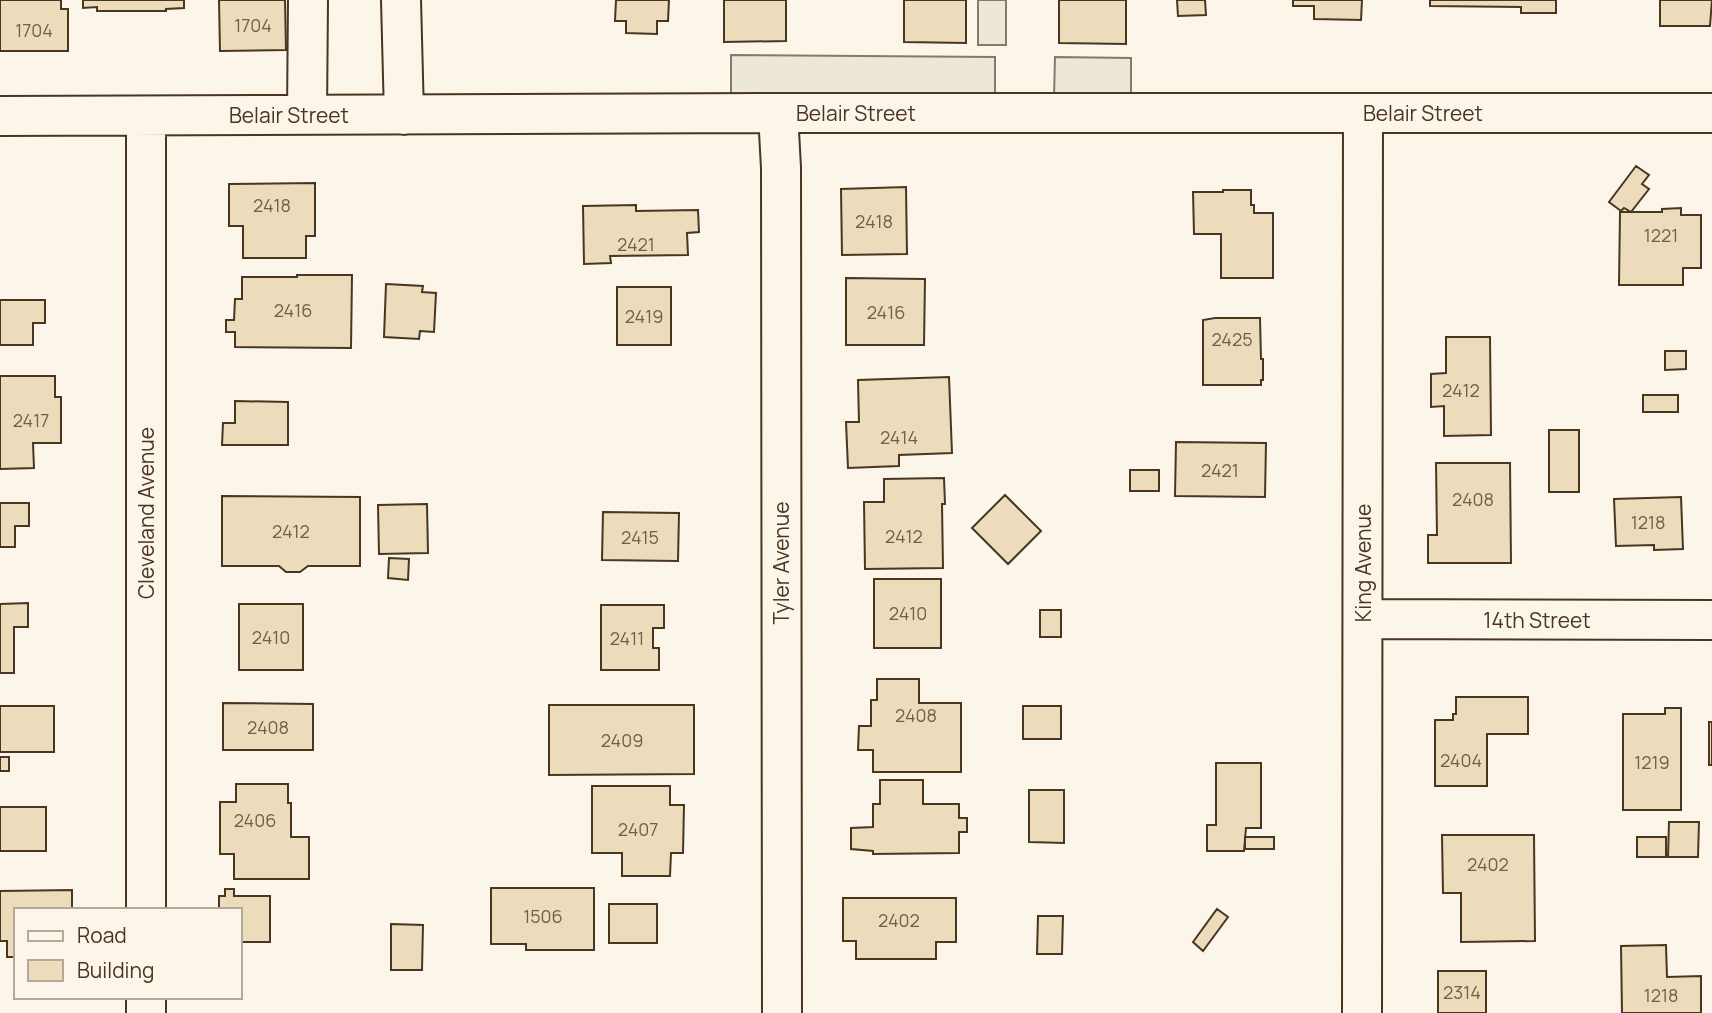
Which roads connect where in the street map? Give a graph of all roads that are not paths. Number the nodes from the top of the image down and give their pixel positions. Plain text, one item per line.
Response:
1 (309, 0) edge
2 (401, 0) edge
3 (778, 113) junction
4 (1363, 113) junction
5 (1712, 113) edge
6 (307, 115) junction
7 (404, 115) junction
8 (0, 116) edge
9 (146, 116) junction
10 (1363, 620) junction
11 (1712, 620) edge
12 (146, 908) edge
13 (782, 1013) edge
14 (1362, 1013) edge

1 - 6 street
2 - 7 street
3 - 4 street, Belair Street
3 - 7 street, Belair Street
3 - 13 street, Tyler Avenue
4 - 5 street, Belair Street
4 - 10 street, King Avenue
6 - 7 street, Belair Street
6 - 9 street, Belair Street
8 - 9 street, Belair Street
9 - 12 street, Cleveland Avenue
10 - 11 street, 14th Street
10 - 14 street, King Avenue

